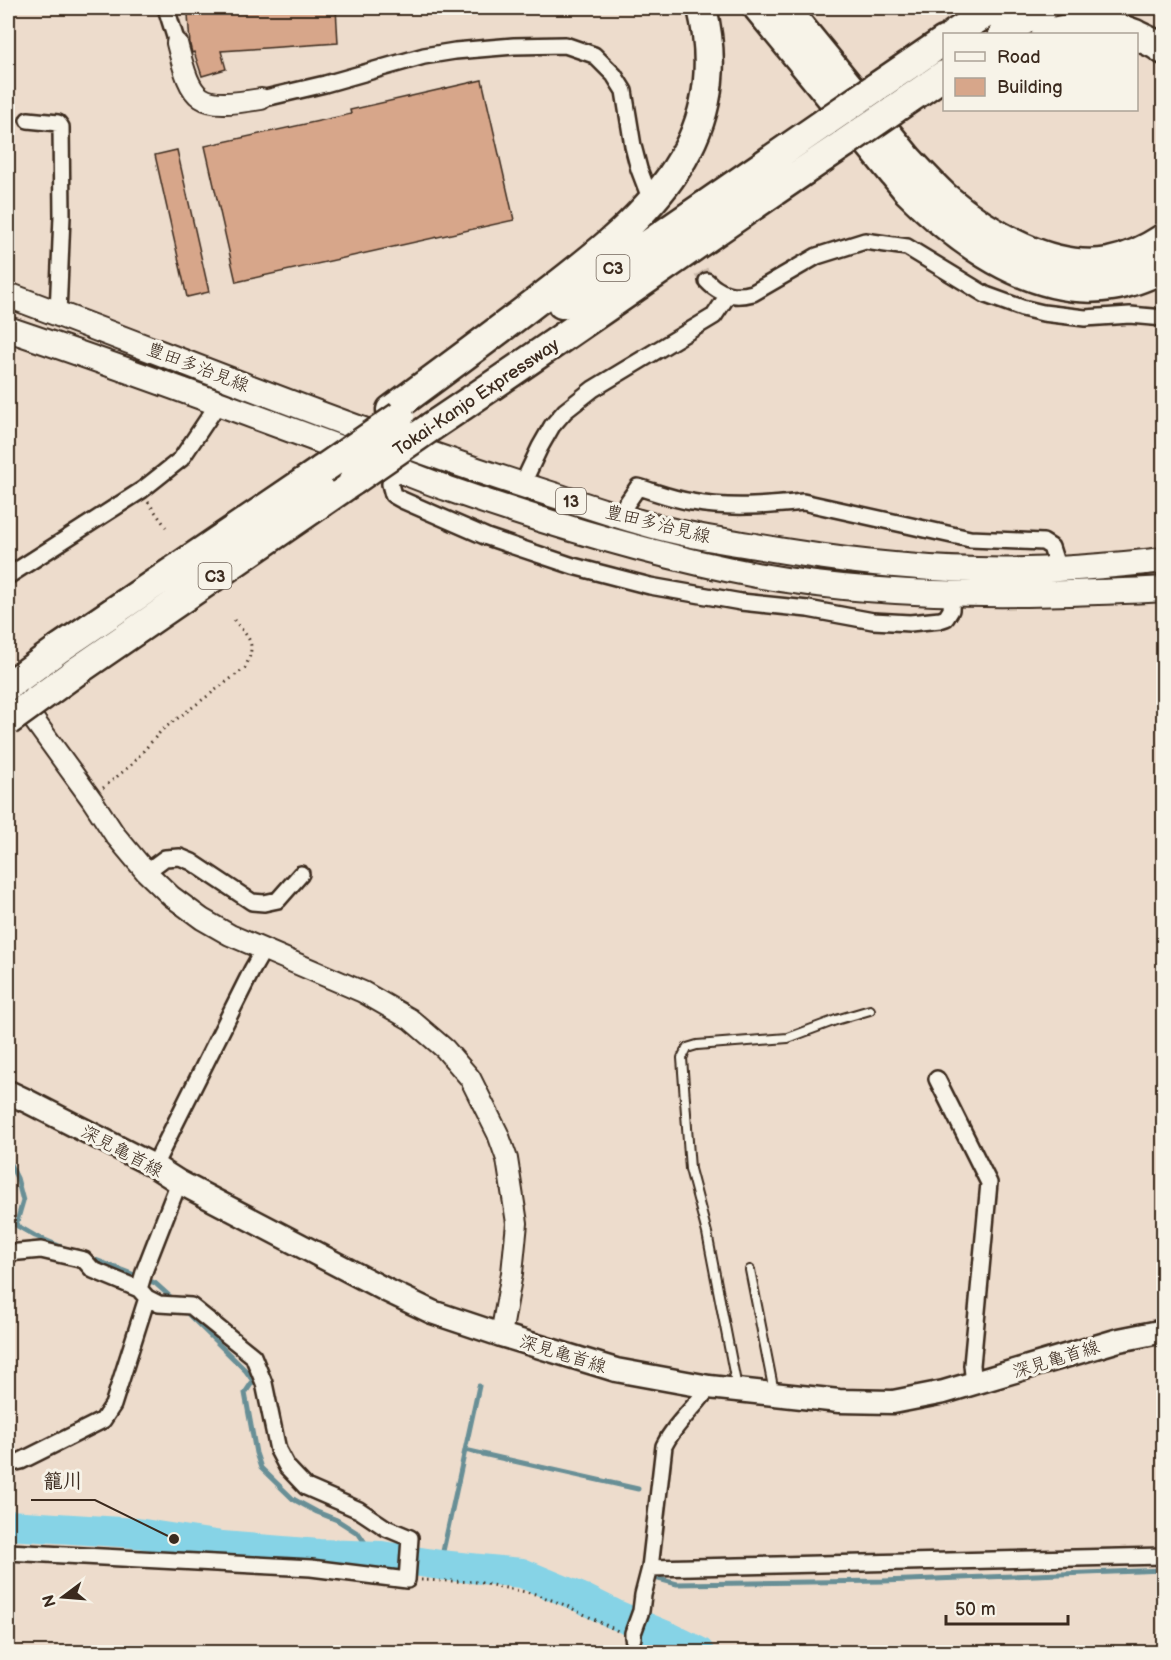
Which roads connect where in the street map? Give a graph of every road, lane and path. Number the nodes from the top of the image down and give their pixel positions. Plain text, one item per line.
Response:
1 (166, 8) edge
2 (702, 8) edge
3 (759, 8) edge
4 (785, 8) edge
5 (994, 8) edge
6 (1043, 8) edge
7 (956, 33) edge
8 (1006, 33) edge
9 (1050, 33) edge
10 (1129, 33) edge
11 (1138, 36) edge
12 (943, 42) edge
13 (177, 43) joint
14 (1164, 50) edge
15 (943, 77) edge
16 (943, 93) edge
17 (261, 99) joint
18 (897, 116) junction
19 (28, 120) dead end
20 (647, 190) tunnel mouth
21 (1164, 238) edge
22 (1164, 268) edge
23 (706, 281) tunnel mouth
24 (8, 295) edge
25 (728, 295) junction
26 (58, 314) junction
27 (1164, 318) edge
28 (8, 329) edge
29 (218, 404) junction
30 (395, 413) junction
31 (397, 469) junction
32 (522, 485) junction
33 (142, 490) junction
34 (618, 516) junction
35 (166, 527) dead end
36 (1164, 560) edge
37 (1058, 569) junction
38 (8, 576) edge
39 (1164, 589) edge
40 (952, 594) junction
41 (234, 620) dead end
42 (8, 685) edge
43 (8, 721) edge
44 (92, 800) junction
45 (146, 872) junction
46 (301, 874) dead end
47 (264, 950) junction
48 (870, 1010) dead end
49 (937, 1079) dead end
50 (8, 1092) edge
51 (154, 1166) junction
52 (179, 1182) junction
53 (8, 1253) edge
54 (750, 1270) dead end
55 (146, 1294) junction
56 (1164, 1331) edge
57 (501, 1335) junction
58 (974, 1384) junction
59 (709, 1387) junction
60 (737, 1389) junction
61 (774, 1394) junction
62 (8, 1464) edge
63 (8, 1552) edge
64 (1164, 1556) edge
65 (650, 1568) junction
66 (407, 1580) junction
67 (633, 1635) joint

1 - 13 street
2 - 30 highway
3 - 22 highway
4 - 21 highway
5 - 7 highway
6 - 8 highway
9 - 10 highway
11 - 14 highway
12 - 30 highway, Tokai-Kanjo Expressway / C3, bridge
13 - 17 street
15 - 18 highway, Tokai-Kanjo Expressway / C3
16 - 18 highway
17 - 20 street
18 - 43 highway, Tokai-Kanjo Expressway / C3, bridge
19 - 26 street
23 - 25 street
24 - 26 main road, 豊田多治見線 / 13
25 - 27 street
25 - 32 street
26 - 32 main road, 豊田多治見線 / 13
28 - 29 main road, 豊田多治見線 / 13
29 - 31 main road, 豊田多治見線 / 13
29 - 33 street
30 - 42 highway, Tokai-Kanjo Expressway / C3, bridge
31 - 40 main road, 豊田多治見線 / 13
31 - 40 street
32 - 34 main road, 豊田多治見線 / 13
33 - 35 path
33 - 38 street
34 - 37 main road, 豊田多治見線 / 13
34 - 37 street
36 - 37 main road, 豊田多治見線 / 13
39 - 40 main road, 豊田多治見線 / 13
41 - 44 path
42 - 44 street
44 - 45 street
45 - 46 street
45 - 47 street
47 - 51 street
47 - 57 street
48 - 60 lane
49 - 58 street
50 - 51 main road, 深見亀首線
51 - 52 main road, 深見亀首線
52 - 55 street
52 - 57 main road, 深見亀首線
53 - 55 street
54 - 61 lane
55 - 62 street
55 - 66 street
56 - 58 main road, 深見亀首線
57 - 59 main road, 深見亀首線
58 - 61 main road, 深見亀首線
59 - 60 main road, 深見亀首線
59 - 65 street
60 - 61 main road, 深見亀首線
63 - 66 street
64 - 65 street
65 - 67 street
66 - 67 path

